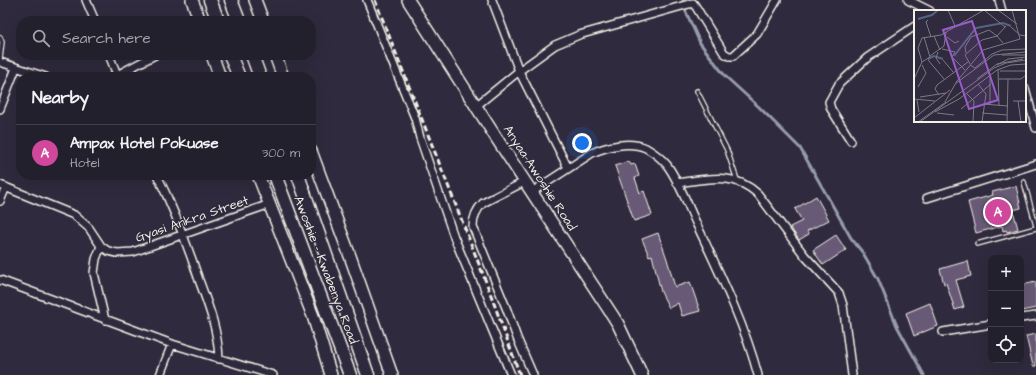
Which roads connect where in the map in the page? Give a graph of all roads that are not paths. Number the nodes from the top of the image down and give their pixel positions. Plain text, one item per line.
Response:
1 (86, 0) edge
2 (192, 0) edge
3 (210, 0) edge
4 (231, 0) edge
5 (255, 0) edge
6 (367, 0) edge
7 (408, 0) edge
8 (492, 0) edge
9 (777, 0) edge
10 (908, 0) edge
11 (999, 0) edge
12 (691, 2) edge
13 (928, 10) edge
14 (1002, 10) edge
15 (93, 16) edge
16 (198, 16) edge
17 (216, 16) edge
18 (237, 16) edge
19 (261, 16) edge
20 (914, 27) edge
21 (0, 36) edge
22 (0, 59) edge
23 (111, 60) edge
24 (146, 60) edge
25 (214, 60) edge
26 (232, 60) edge
27 (254, 60) edge
28 (277, 60) edge
29 (0, 62) edge
30 (16, 68) junction
31 (519, 71) junction
32 (29, 72) edge
33 (115, 72) edge
34 (123, 72) edge
35 (218, 72) edge
36 (237, 72) edge
37 (258, 72) edge
38 (281, 72) edge
39 (697, 91) dead end
40 (1026, 92) edge
41 (476, 106) junction
42 (0, 109) edge
43 (1036, 128) edge
44 (851, 141) dead end
45 (316, 164) edge
46 (1036, 164) edge
47 (568, 168) junction
48 (159, 180) edge
49 (260, 180) edge
50 (277, 180) edge
51 (300, 180) edge
52 (737, 180) junction
53 (524, 182) junction
54 (1024, 182) dead end
55 (677, 183) junction
56 (3, 186) edge
57 (532, 192) junction
58 (306, 196) junction
59 (927, 198) dead end
60 (0, 201) edge
61 (285, 201) junction
62 (270, 204) junction
63 (1036, 227) edge
64 (184, 235) junction
65 (977, 244) dead end
66 (101, 246) junction
67 (0, 280) edge
68 (1036, 316) edge
69 (1024, 318) edge
70 (105, 320) junction
71 (988, 324) edge
72 (943, 332) dead end
73 (172, 344) junction
74 (219, 359) junction
75 (160, 375) edge
76 (274, 375) edge
77 (332, 375) edge
78 (350, 375) edge
79 (368, 375) edge
80 (392, 375) edge
81 (511, 375) edge
82 (533, 375) edge
83 (642, 375) edge
84 (758, 375) edge
85 (852, 375) edge

1 - 15 street
2 - 16 street
3 - 17 main road
4 - 18 main road
5 - 19 street
6 - 81 street
7 - 41 street, Anyaa-Awoshie Road
8 - 31 street
9 - 12 street
10 - 13 street
11 - 14 street
12 - 31 street
20 - 44 street
21 - 22 lane
23 - 33 street
24 - 34 street
25 - 35 street
26 - 36 main road
27 - 37 main road
28 - 38 street
29 - 30 street
30 - 32 street
30 - 42 street
31 - 41 street
31 - 47 street
39 - 52 lane
40 - 43 street
41 - 53 street, Anyaa-Awoshie Road
45 - 80 street
46 - 59 street
47 - 55 street
47 - 57 street
48 - 64 street
49 - 62 street
50 - 61 main road, Awoshie - Kwabenya Road
51 - 58 main road, Awoshie - Kwabenya Road
52 - 55 street
52 - 85 street
53 - 57 street, Anyaa-Awoshie Road
53 - 82 street
54 - 63 lane
55 - 84 street
56 - 60 street
56 - 66 street
57 - 83 street, Anyaa-Awoshie Road
58 - 61 main road
58 - 79 main road, Awoshie - Kwabenya Road
61 - 78 main road, Awoshie - Kwabenya Road
62 - 64 street, Gyasi Ankra Street
62 - 77 street
63 - 65 lane
64 - 66 street, Gyasi Ankra Street
64 - 74 street
66 - 70 street
67 - 70 street
68 - 69 street
70 - 73 street
71 - 72 street
73 - 74 street
73 - 75 street
74 - 76 street

